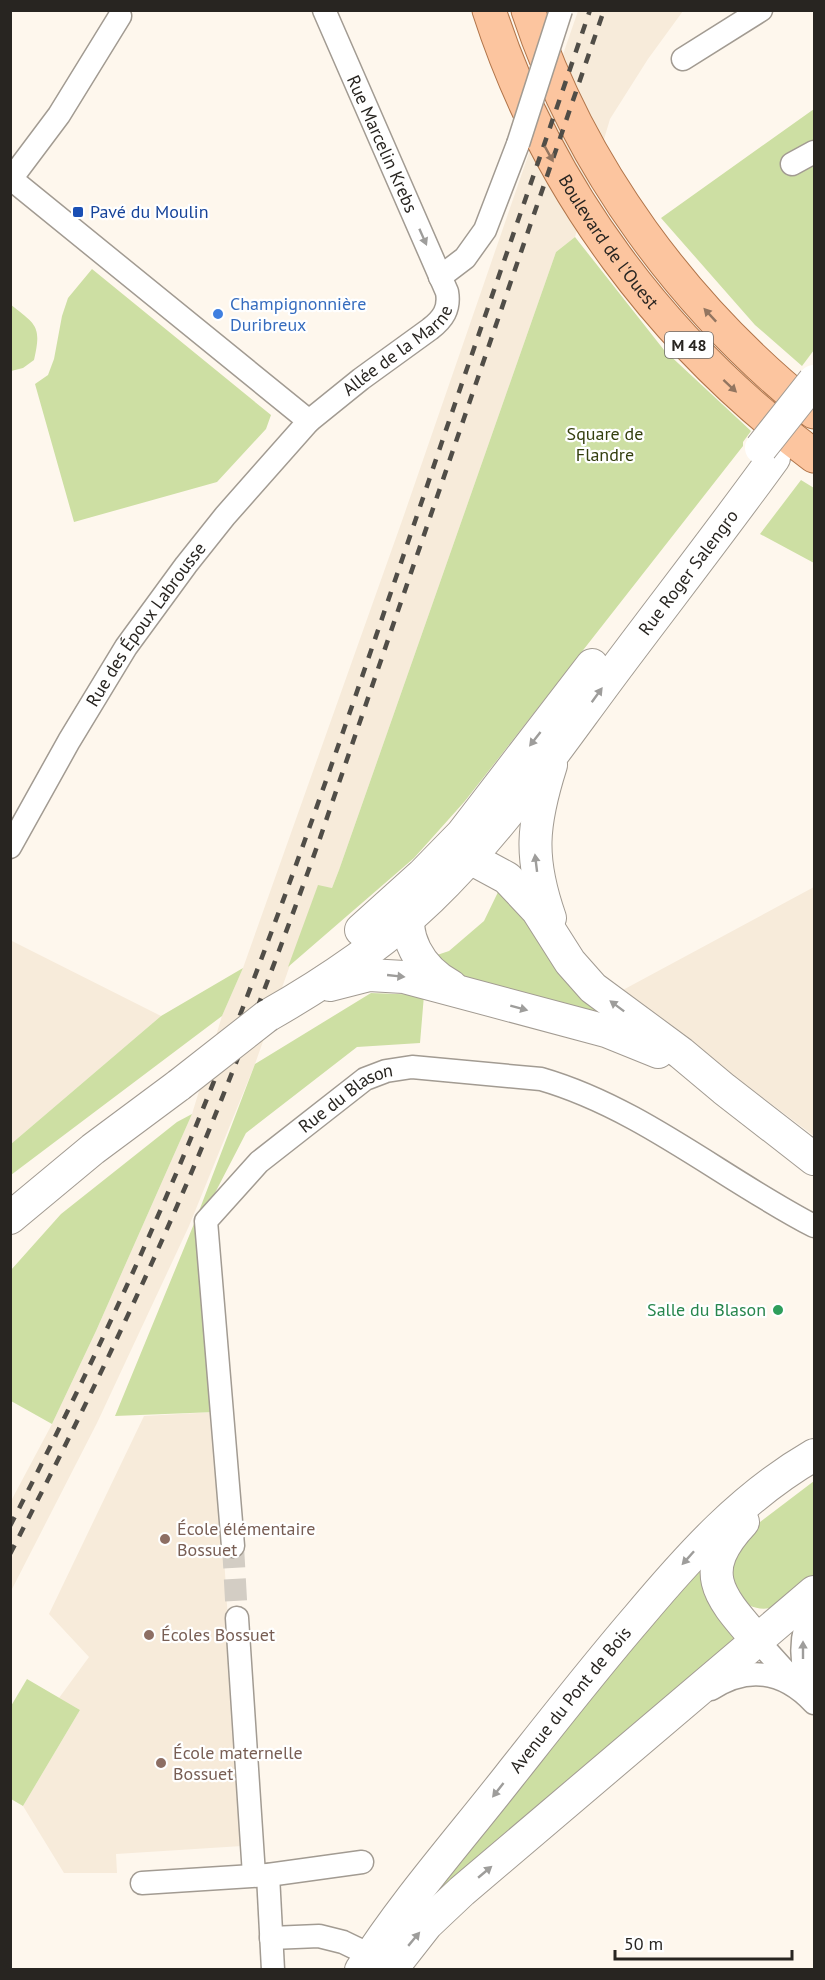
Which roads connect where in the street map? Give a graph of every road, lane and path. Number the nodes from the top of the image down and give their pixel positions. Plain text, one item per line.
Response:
1 (324, 10) edge
2 (489, 10) edge
3 (528, 10) edge
4 (561, 10) edge
5 (761, 10) edge
6 (120, 16) dead end
7 (683, 59) dead end
8 (814, 153) edge
9 (792, 164) dead end
10 (11, 178) edge
11 (440, 277) junction
12 (814, 381) edge
13 (814, 404) edge
14 (814, 412) edge
15 (309, 421) junction
16 (767, 453) junction
17 (814, 456) edge
18 (562, 742) junction
19 (10, 847) edge
20 (470, 858) junction
21 (427, 869) junction
22 (407, 919) junction
23 (557, 939) junction
24 (462, 992) junction
25 (299, 997) junction
26 (267, 1016) junction
27 (724, 1089) junction
28 (93, 1149) junction
29 (814, 1159) edge
30 (10, 1205) edge
31 (10, 1218) edge
32 (814, 1226) edge
33 (813, 1457) edge
34 (233, 1546) tunnel mouth
35 (814, 1592) edge
36 (814, 1605) edge
37 (237, 1618) tunnel mouth
38 (758, 1641) junction
39 (811, 1697) edge
40 (615, 1762) junction
41 (362, 1862) dead end
42 (261, 1875) junction
43 (142, 1882) dead end
44 (271, 1938) junction
45 (374, 1965) edge
46 (273, 1970) edge

1 -> 11 street, Rue Marcelin Krebs
2 -> 17 main road, Boulevard de l'Ouest / M 48
14 -> 3 main road, Boulevard de l'Ouest / M 48
4 - 11 street, Allée de la Marne, bridge
5 - 7 street
6 - 10 street
8 - 9 street
10 - 15 street
11 - 15 street, Allée de la Marne
12 - 16 main road, Rue Roger Salengro, bridge
13 - 16 main road, Rue Roger Salengro
15 - 19 street, Rue des Époux Labrousse
18 -> 16 main road, Rue Roger Salengro
16 -> 21 main road, Rue Roger Salengro
18 - 20 main road
23 -> 18 main road
20 - 21 main road
20 - 22 main road
20 - 23 main road
21 - 22 main road
21 - 26 main road
22 - 24 main road
22 - 25 main road
27 -> 23 main road
25 -> 24 main road
24 -> 27 main road
25 - 26 main road
26 - 28 main road, bridge
27 - 29 main road
28 - 30 main road
28 - 31 main road
32 - 34 street, Rue du Blason
33 - 38 main road, Avenue du Pont de Bois
33 -> 45 main road, Avenue du Pont de Bois
35 - 38 main road
39 -> 36 street
37 - 42 street
38 - 39 street
38 - 40 main road
39 - 40 street
45 -> 40 main road
41 - 42 street
42 - 43 street
42 - 44 street
44 - 45 street
44 - 46 street

